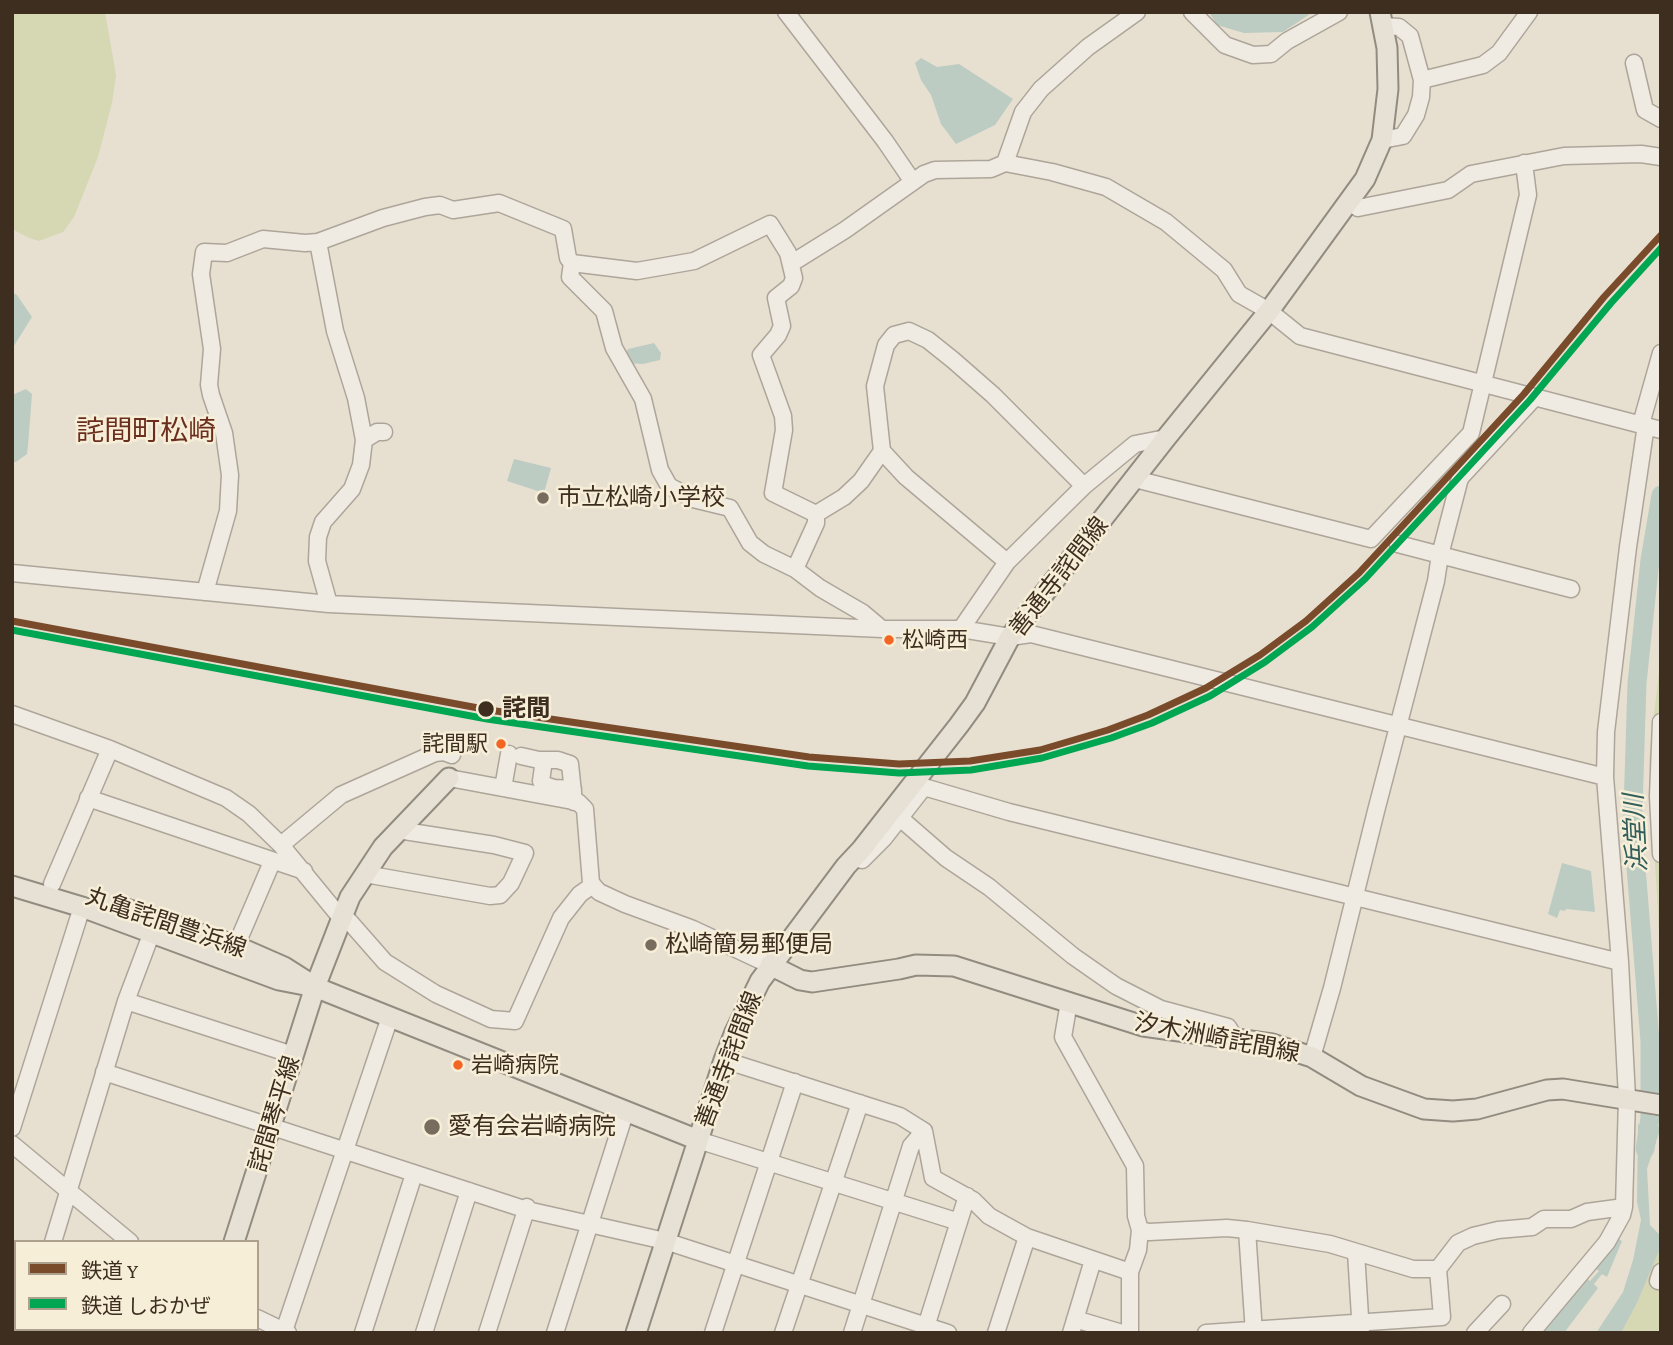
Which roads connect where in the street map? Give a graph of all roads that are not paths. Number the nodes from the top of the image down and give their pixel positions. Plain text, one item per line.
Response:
1 (786, 12) edge
2 (1137, 12) edge
3 (1192, 12) edge
4 (1339, 12) edge
5 (1530, 12) edge
6 (1381, 19) edge
7 (1634, 63) dead end
8 (1422, 80) junction
9 (1661, 119) edge
10 (1382, 140) junction
11 (1661, 157) edge
12 (1004, 163) junction
13 (1524, 163) junction
14 (913, 182) junction
15 (1350, 200) junction
16 (318, 242) junction
17 (572, 262) junction
18 (792, 263) junction
19 (1269, 311) junction
20 (1661, 353) edge
21 (1482, 383) junction
22 (1535, 397) junction
23 (1649, 426) edge
24 (384, 432) dead end
25 (1166, 438) junction
26 (364, 440) junction
27 (882, 452) junction
28 (1135, 479) junction
29 (1084, 486) junction
30 (816, 513) junction
31 (1398, 544) dead end
32 (1440, 555) junction
33 (1007, 562) junction
34 (794, 569) junction
35 (12, 573) edge
36 (1571, 589) dead end
37 (205, 592) junction
38 (329, 604) junction
39 (882, 629) junction
40 (961, 629) junction
41 (1010, 637) junction
42 (12, 713) edge
43 (1661, 722) edge
44 (1399, 727) junction
45 (110, 749) junction
46 (452, 755) dead end
47 (544, 760) junction
48 (1605, 777) junction
49 (449, 778) joint
50 (503, 788) junction
51 (574, 795) junction
52 (88, 798) junction
53 (900, 818) junction
54 (398, 830) junction
55 (281, 845) junction
56 (1661, 854) edge
57 (272, 862) junction
58 (304, 871) junction
59 (365, 874) junction
60 (836, 880) junction
61 (14, 883) edge
62 (52, 884) junction
63 (593, 885) junction
64 (1354, 897) junction
65 (82, 907) junction
66 (341, 918) junction
67 (152, 932) junction
68 (236, 946) junction
69 (1619, 962) junction
70 (770, 965) junction
71 (315, 987) junction
72 (125, 1001) junction
73 (1069, 1002) junction
74 (390, 1017) junction
75 (1235, 1038) junction
76 (293, 1055) junction
77 (1312, 1057) junction
78 (724, 1060) junction
79 (104, 1072) junction
80 (795, 1082) junction
81 (1627, 1098) junction
82 (860, 1103) junction
83 (1661, 1105) edge
84 (626, 1110) junction
85 (272, 1126) junction
86 (12, 1128) edge
87 (924, 1131) junction
88 (698, 1140) junction
89 (12, 1144) edge
90 (344, 1150) junction
91 (770, 1160) junction
92 (414, 1174) junction
93 (833, 1183) junction
94 (469, 1191) junction
95 (69, 1192) junction
96 (967, 1196) junction
97 (895, 1201) junction
98 (1624, 1207) junction
99 (527, 1208) junction
100 (959, 1222) junction
101 (589, 1225) junction
102 (1140, 1230) junction
103 (1247, 1230) junction
104 (1027, 1237) junction
105 (54, 1240) edge
106 (128, 1240) edge
107 (235, 1240) edge
108 (665, 1241) junction
109 (1356, 1252) junction
110 (1093, 1260) junction
111 (735, 1263) junction
112 (1438, 1269) junction
113 (1130, 1272) junction
114 (799, 1284) junction
115 (1502, 1304) dead end
116 (861, 1305) junction
117 (259, 1319) edge
118 (1443, 1325) edge
119 (1073, 1326) edge
120 (1360, 1328) edge
121 (925, 1329) edge
122 (1254, 1331) edge
123 (286, 1332) edge
124 (363, 1333) edge
125 (424, 1333) edge
126 (487, 1333) edge
127 (555, 1333) edge
128 (636, 1333) edge
129 (713, 1333) edge
130 (783, 1333) edge
131 (852, 1333) edge
132 (948, 1333) edge
133 (996, 1333) edge
134 (1122, 1333) edge
135 (1130, 1333) edge
136 (1206, 1333) edge
137 (1475, 1333) edge
138 (1531, 1333) edge

1 - 14 street
2 - 12 street
3 - 4 street
5 - 8 street
6 - 8 street
6 - 10 main road, 善通寺詫間線
7 - 9 street
8 - 10 street
10 - 15 main road, 善通寺詫間線
11 - 13 street
12 - 14 street
12 - 19 street
13 - 15 street
13 - 21 street
14 - 18 street
15 - 19 main road, 善通寺詫間線
16 - 17 street
16 - 26 street
16 - 37 street
17 - 18 street
17 - 34 street
18 - 30 street
19 - 21 street
19 - 25 main road, 善通寺詫間線
20 - 23 street
21 - 22 street
21 - 28 street
22 - 23 street
22 - 32 street
23 - 48 street
24 - 26 street
25 - 28 main road, 善通寺詫間線
25 - 29 street
26 - 38 street
27 - 29 street
27 - 30 street
27 - 33 street
28 - 41 main road, 善通寺詫間線
29 - 33 street
30 - 34 street
31 - 32 street
32 - 36 street
32 - 44 street
33 - 40 street
34 - 39 street
35 - 37 street
37 - 38 street
38 - 39 street
39 - 40 street
40 - 41 street
41 - 44 street
41 - 60 main road, 善通寺詫間線
42 - 45 street
43 - 56 street
44 - 48 street
44 - 64 street
45 - 52 street
45 - 55 street
46 - 55 street
47 - 50 street
47 - 51 street
47 - 51 street
48 - 69 street
49 - 50 street
49 - 54 main road, 詫間琴平線
50 - 51 street
51 - 63 street
52 - 57 street
52 - 62 street
53 - 60 street
53 - 64 street
53 - 75 street
54 - 59 main road, 詫間琴平線
54 - 59 street
55 - 58 street
57 - 58 street
57 - 68 street
58 - 66 street
59 - 66 main road, 詫間琴平線
60 - 70 main road, 善通寺詫間線
61 - 62 main road, 丸亀詫間豊浜線
61 - 65 main road, 丸亀詫間豊浜線
62 - 68 main road, 丸亀詫間豊浜線
63 - 66 street
63 - 70 street
64 - 69 street
64 - 77 street
65 - 67 main road, 丸亀詫間豊浜線
65 - 86 street
66 - 71 main road, 詫間琴平線
67 - 71 main road, 丸亀詫間豊浜線
67 - 72 street
68 - 71 main road, 丸亀詫間豊浜線
69 - 81 street
70 - 73 main road, 汐木洲崎詫間線
70 - 78 main road, 善通寺詫間線
71 - 74 main road, 丸亀詫間豊浜線
71 - 76 main road, 詫間琴平線
72 - 76 street
72 - 79 street
73 - 75 main road, 汐木洲崎詫間線
73 - 102 street
74 - 84 main road, 丸亀詫間豊浜線
74 - 90 street
75 - 77 main road, 汐木洲崎詫間線
76 - 85 main road, 詫間琴平線
77 - 81 main road, 汐木洲崎詫間線
78 - 80 street
78 - 88 main road, 善通寺詫間線
79 - 85 street
79 - 95 street
80 - 82 street
80 - 91 street
81 - 83 main road, 汐木洲崎詫間線
81 - 98 street
82 - 87 street
82 - 93 street
84 - 88 main road, 丸亀詫間豊浜線
84 - 101 street
85 - 90 street
85 - 107 main road, 詫間琴平線
87 - 96 street
87 - 97 street
88 - 91 street
88 - 108 main road
89 - 95 street
90 - 92 street
90 - 123 street
91 - 93 street
91 - 111 street
92 - 94 street
92 - 124 street
93 - 97 street
93 - 114 street
94 - 99 street
94 - 125 street
95 - 105 street
95 - 106 street
96 - 100 street
96 - 104 street
97 - 100 street
97 - 116 street
98 - 112 street
98 - 138 street
99 - 101 street
99 - 126 street
100 - 121 street
101 - 108 street
101 - 127 street
102 - 103 street
102 - 113 street
103 - 109 street
103 - 122 street
104 - 110 street
104 - 133 street
108 - 111 street
108 - 128 main road
109 - 112 street
109 - 120 street
110 - 113 street
110 - 119 street
111 - 114 street
111 - 129 street
112 - 118 street
113 - 135 street
114 - 116 street
114 - 130 street
115 - 137 street
116 - 121 street
116 - 131 street
117 - 123 street
118 - 120 street
119 - 134 street
120 - 122 street
121 - 132 street
122 - 136 street

